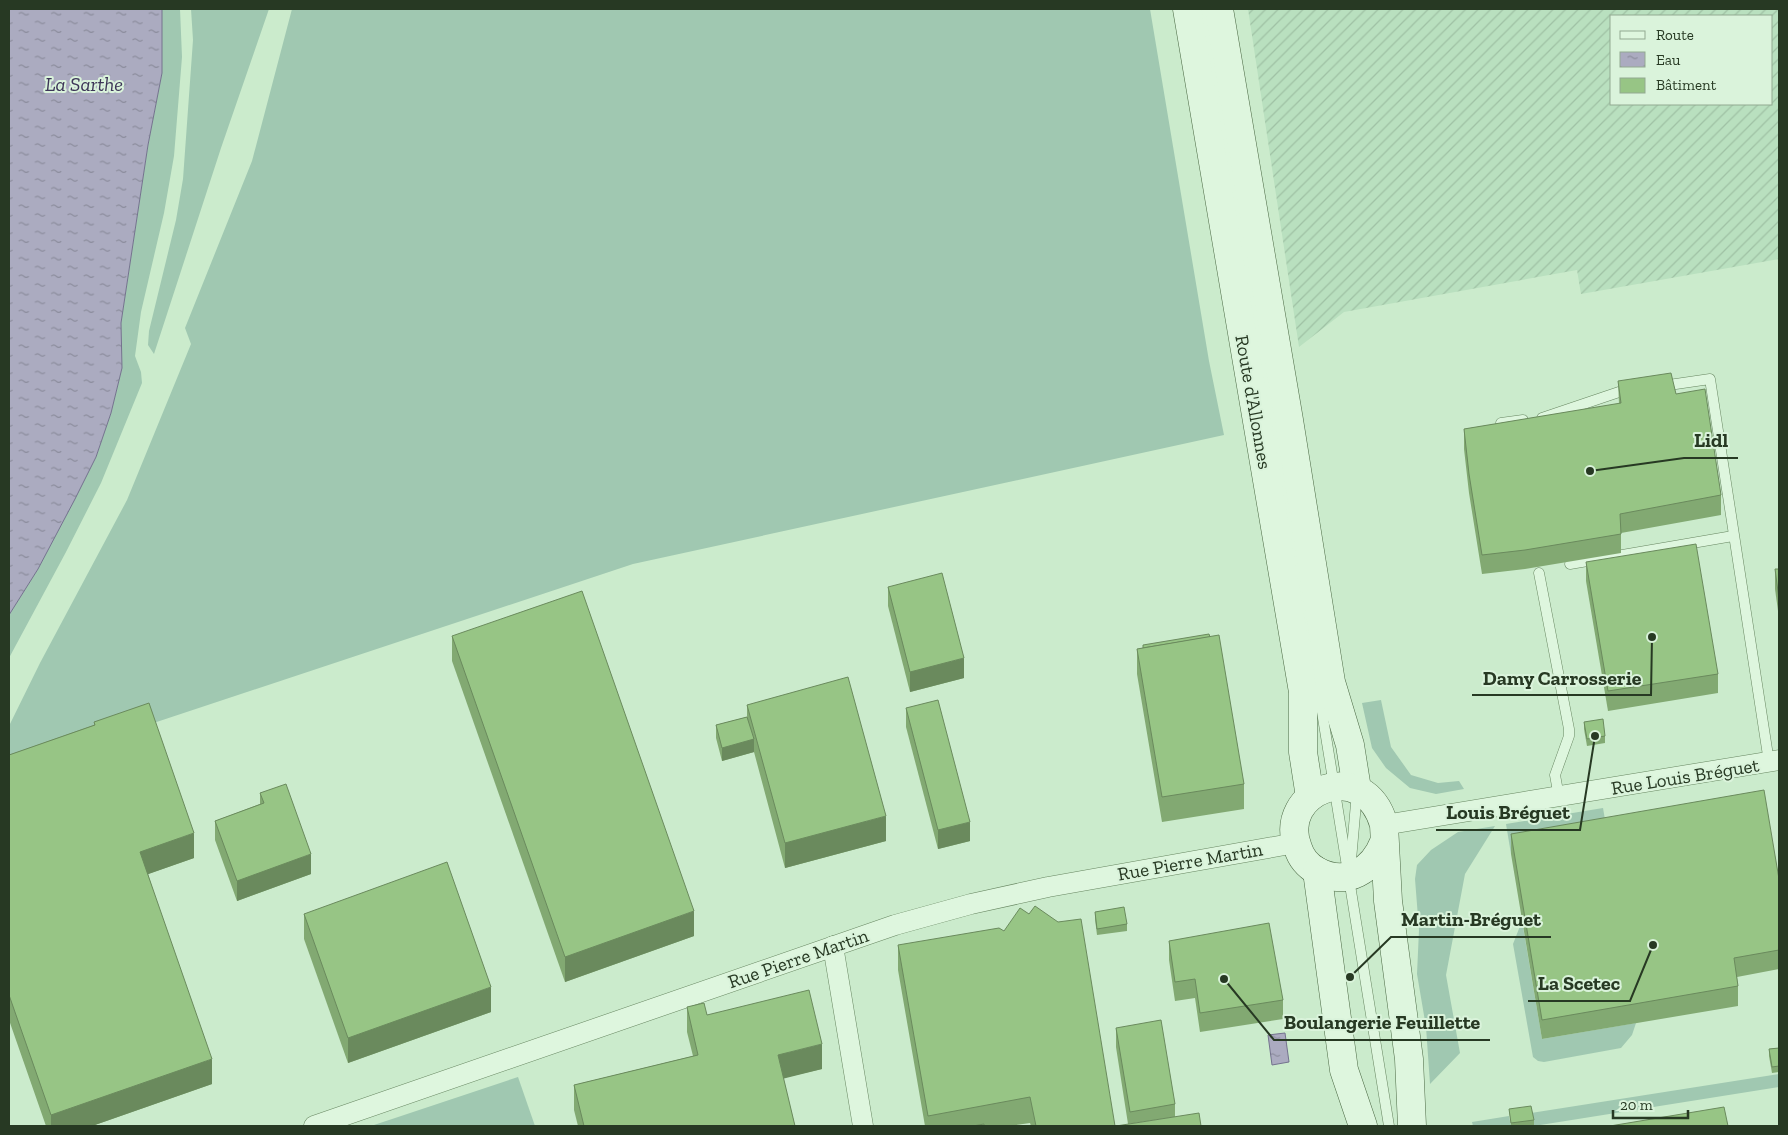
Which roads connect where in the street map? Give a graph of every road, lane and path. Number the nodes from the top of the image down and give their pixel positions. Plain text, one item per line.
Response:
1 (1186, 9) edge
2 (1204, 9) edge
3 (1219, 9) edge
4 (1501, 423) edge
5 (1733, 536) junction
6 (1570, 564) dead end
7 (1539, 573) dead end
8 (1774, 761) edge
9 (1346, 788) junction
10 (1310, 797) junction
11 (1559, 797) junction
12 (1384, 833) junction
13 (1296, 843) junction
14 (1318, 872) junction
15 (1350, 876) junction
16 (833, 946) junction
17 (314, 1126) edge
18 (863, 1126) edge
19 (1363, 1126) edge
20 (1389, 1126) edge
21 (1412, 1126) edge

1 - 10 main road, Route d'Allonnes
2 - 9 lane
3 - 9 main road, Route d'Allonnes
4 - 5 lane
5 - 6 lane
5 - 8 lane
7 - 11 lane
8 - 11 street, Rue Louis Bréguet
9 - 10 main road
9 - 12 main road
9 - 15 lane
9 - 15 lane
10 - 13 main road
11 - 12 street, Rue Louis Bréguet
12 - 15 main road
12 - 21 main road
13 - 14 main road
13 - 16 street, Rue Pierre Martin
14 - 15 main road
14 - 19 main road
15 - 20 lane
16 - 17 street, Rue Pierre Martin
16 - 18 street

